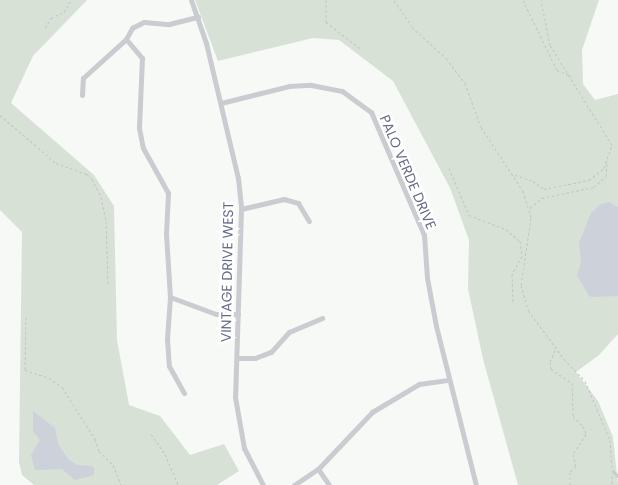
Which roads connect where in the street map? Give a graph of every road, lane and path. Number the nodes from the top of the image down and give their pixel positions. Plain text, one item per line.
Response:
1 (71, 0) edge
2 (191, 0) edge
3 (326, 0) edge
4 (394, 0) edge
5 (523, 0) edge
6 (541, 0) edge
7 (198, 17) junction
8 (45, 28) dead end
9 (126, 39) junction
10 (361, 49) dead end
11 (572, 76) junction
12 (82, 95) dead end
13 (221, 103) junction
14 (0, 115) edge
15 (607, 162) junction
16 (449, 168) dead end
17 (513, 175) junction
18 (529, 208) junction
19 (241, 209) junction
20 (309, 221) dead end
21 (108, 284) dead end
22 (170, 297) junction
23 (513, 303) dead end
24 (238, 314) junction
25 (26, 317) dead end
26 (322, 318) dead end
27 (555, 348) junction
28 (237, 358) junction
29 (447, 380) junction
30 (184, 393) dead end
31 (151, 434) dead end
32 (318, 469) junction
33 (613, 471) junction
34 (618, 476) edge
35 (121, 485) edge
36 (178, 485) edge
37 (263, 485) edge
38 (294, 485) edge
39 (329, 485) edge
40 (476, 485) edge
41 (570, 485) edge
42 (612, 485) edge

1 - 8 path
2 - 7 street, VINTAGE DRIVE WEST
3 - 10 path
4 - 17 path
5 - 11 path
6 - 11 path
7 - 9 street
7 - 13 street, VINTAGE DRIVE WEST
9 - 12 street
9 - 22 street
11 - 15 path
13 - 19 street, VINTAGE DRIVE WEST
13 - 29 street, PALO VERDE DRIVE
14 - 21 path
15 - 17 path
15 - 18 path
16 - 23 path
17 - 18 path
18 - 27 path
19 - 20 street
19 - 24 street, VINTAGE DRIVE WEST
22 - 24 street
22 - 30 street
24 - 28 street, VINTAGE DRIVE WEST
25 - 35 path
26 - 28 street
27 - 33 path
27 - 41 path
28 - 37 street, VINTAGE DRIVE WEST
29 - 32 street
29 - 40 street, PALO VERDE DRIVE
31 - 36 path
32 - 38 street
32 - 39 street
33 - 34 lane
33 - 42 path

